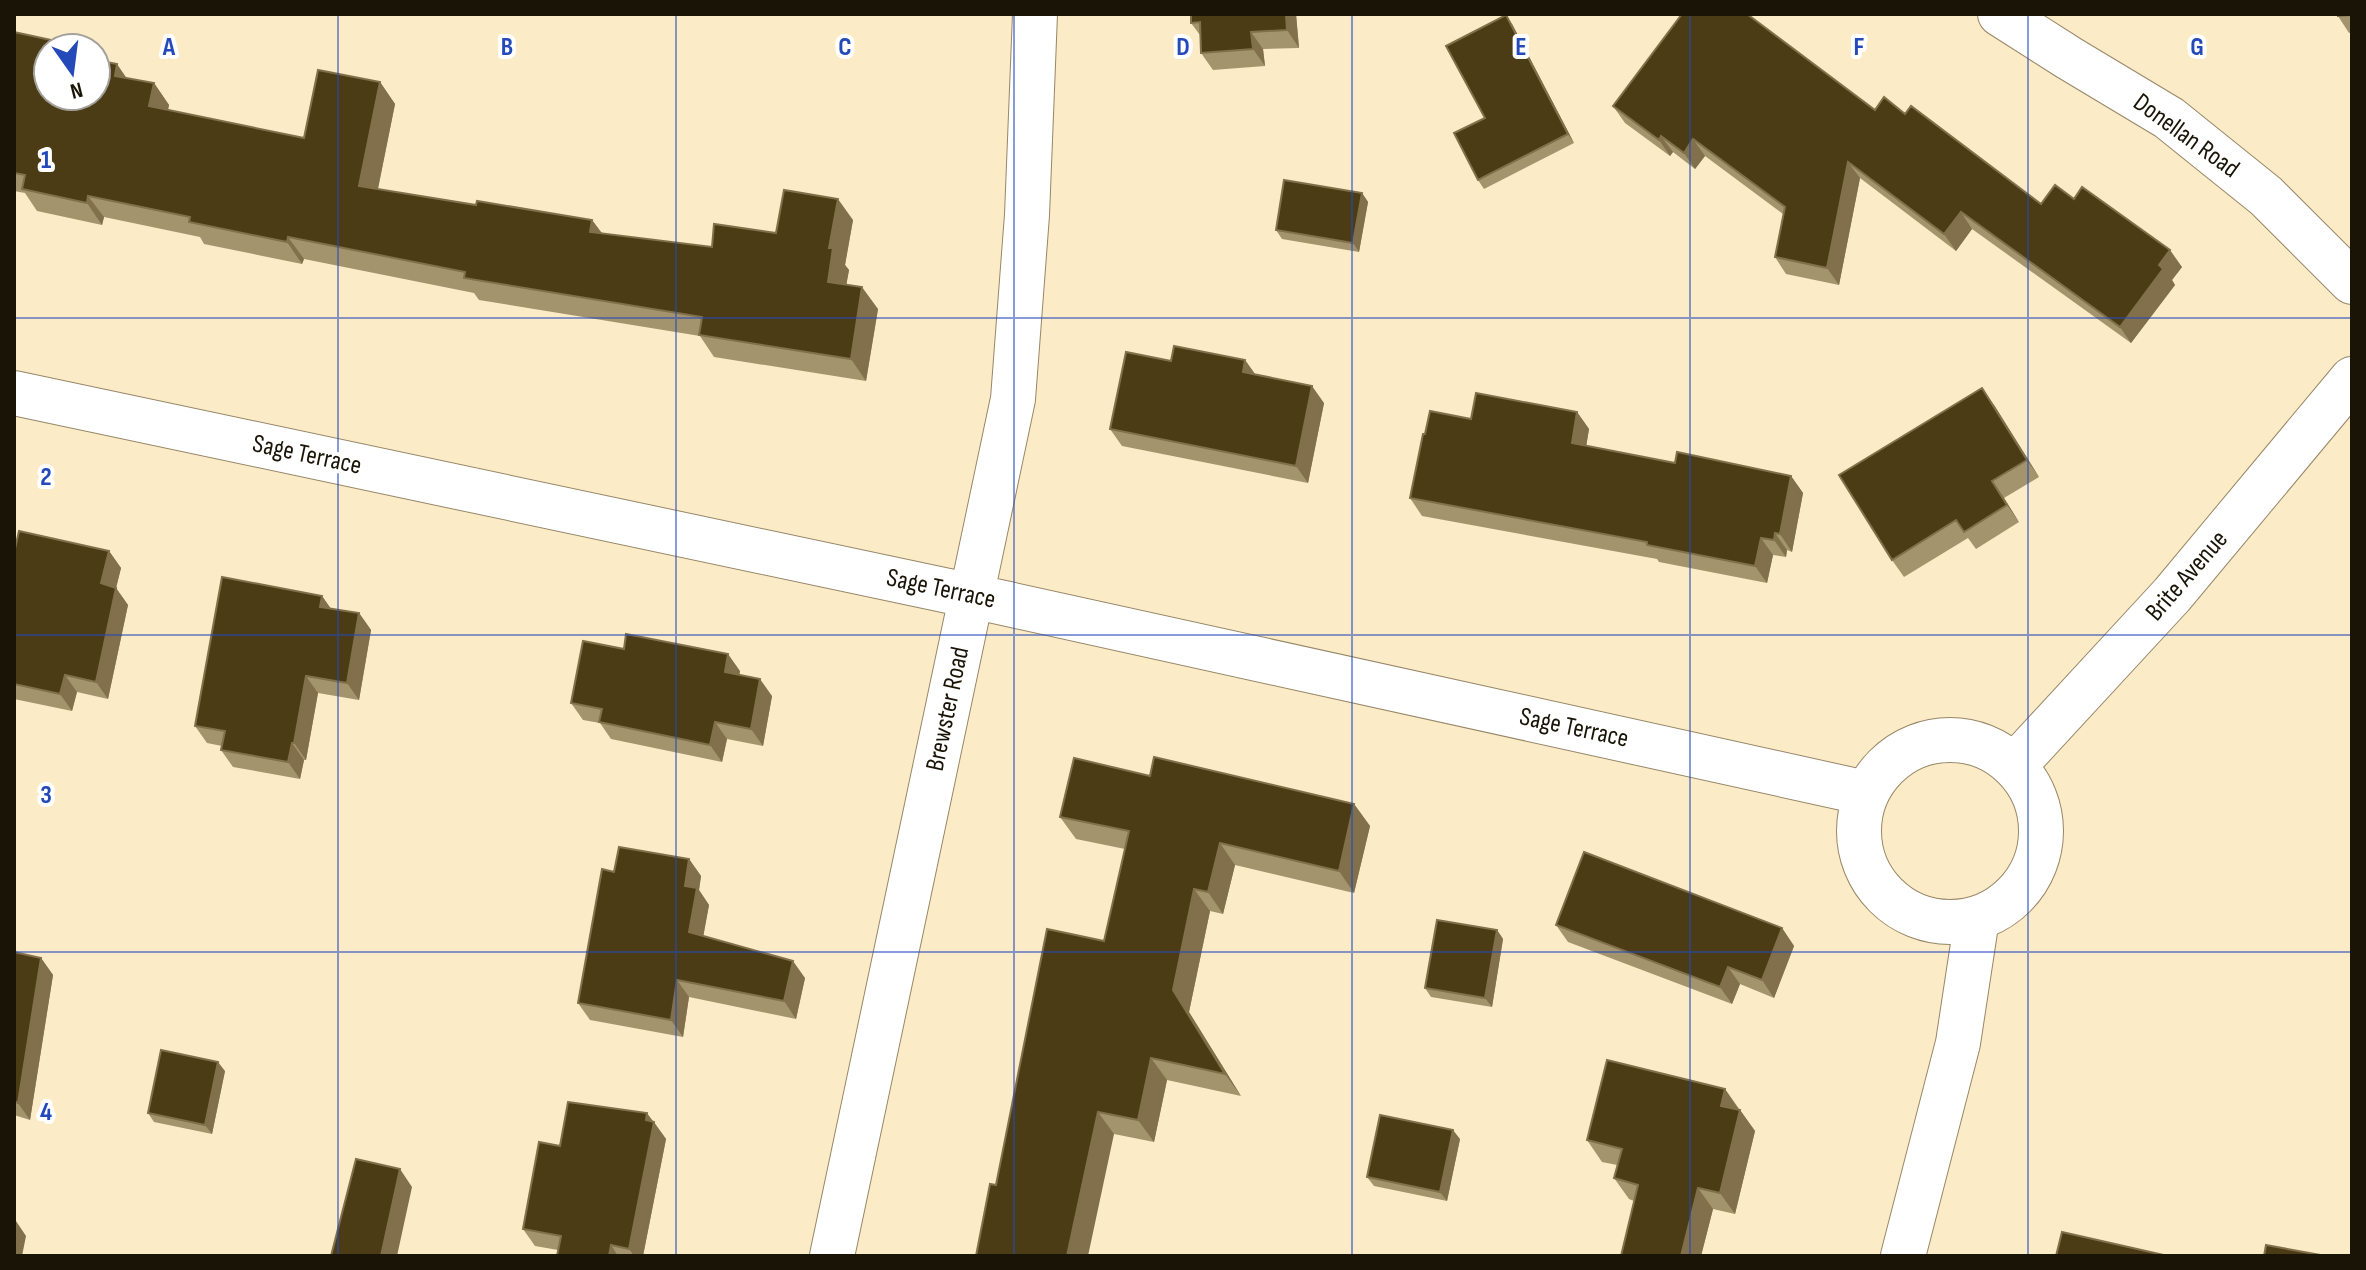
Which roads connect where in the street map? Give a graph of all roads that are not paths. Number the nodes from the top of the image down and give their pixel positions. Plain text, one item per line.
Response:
1 (1035, 14) edge
2 (2000, 14) edge
3 (2352, 282) edge
4 (2352, 379) edge
5 (14, 393) edge
6 (972, 596) junction
7 (2015, 765) junction
8 (1866, 793) junction
9 (1977, 918) junction
10 (832, 1256) edge
11 (1903, 1256) edge

1 - 6 street, Brewster Road
2 - 3 street, Donellan Road
4 - 7 street, Brite Avenue
5 - 6 street, Sage Terrace
6 - 8 street, Sage Terrace
6 - 10 street, Brewster Road
7 - 8 street
7 - 9 street
8 - 9 street
9 - 11 street

